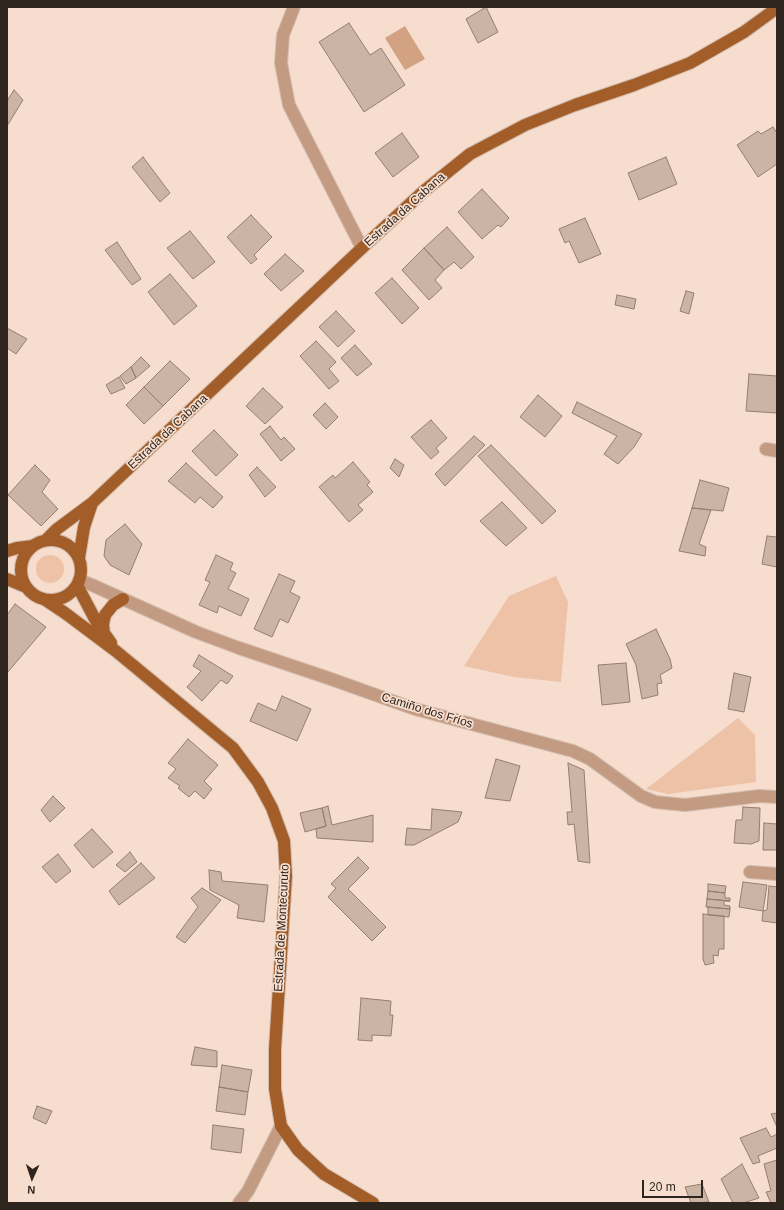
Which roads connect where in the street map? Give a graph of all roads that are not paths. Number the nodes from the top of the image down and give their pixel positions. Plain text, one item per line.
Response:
1 (294, 7) edge
2 (777, 8) edge
3 (362, 248) junction
4 (92, 503) junction
5 (46, 540) junction
6 (33, 546) junction
7 (7, 551) edge
8 (78, 558) junction
9 (7, 579) edge
10 (78, 583) junction
11 (26, 587) junction
12 (44, 599) junction
13 (123, 599) junction
14 (105, 635) junction
15 (117, 652) junction
16 (777, 796) edge
17 (750, 872) dead end
18 (777, 874) edge
19 (281, 1126) junction
20 (239, 1203) edge
21 (373, 1203) edge

1 - 3 street
2 - 3 main road, Estrada da Cabana
3 - 4 main road, Estrada da Cabana
4 - 5 main road, Estrada da Cabana
4 - 8 main road, Estrada da Cabana
5 - 6 main road
5 - 8 main road
6 - 7 main road
6 - 11 main road
8 - 10 main road
9 - 11 main road
10 - 12 main road
10 - 13 street, Camiño dos Fríos
10 - 14 main road, Estrada de Montecuruto
11 - 12 main road
12 - 15 main road, Estrada de Montecuruto
13 - 14 main road
13 - 16 street, Camiño dos Fríos
14 - 15 main road, Estrada de Montecuruto
15 - 19 main road, Estrada de Montecuruto
17 - 18 street
19 - 20 street
19 - 21 main road, Estrada de Montecuruto

